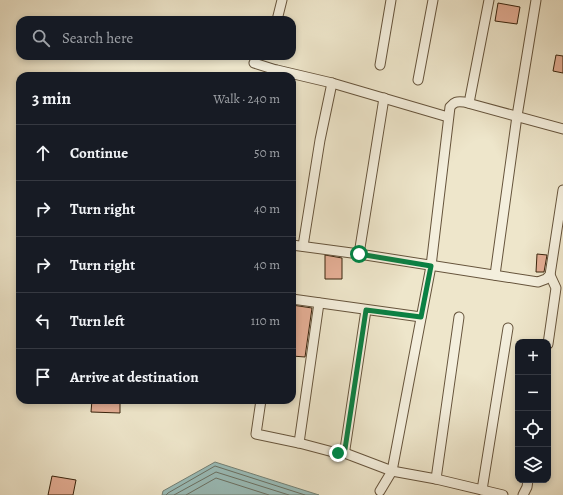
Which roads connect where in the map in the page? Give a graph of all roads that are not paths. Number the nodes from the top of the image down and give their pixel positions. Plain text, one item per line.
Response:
1 (282, 0) edge
2 (391, 0) edge
3 (433, 0) edge
4 (489, 0) edge
5 (536, 0) edge
6 (279, 16) edge
7 (254, 63) dead end
8 (380, 65) dead end
9 (272, 72) edge
10 (296, 77) edge
11 (418, 80) dead end
12 (332, 83) junction
13 (384, 98) junction
14 (469, 103) junction
15 (517, 116) junction
16 (448, 117) junction
17 (563, 129) edge
18 (563, 190) edge
19 (296, 245) edge
20 (303, 246) junction
21 (359, 254) junction
22 (431, 266) junction
23 (495, 275) junction
24 (550, 275) junction
25 (296, 299) edge
26 (319, 302) junction
27 (366, 310) junction
28 (421, 317) junction
29 (458, 318) dead end
30 (508, 328) dead end
31 (549, 339) edge
32 (260, 404) edge
33 (299, 443) junction
34 (342, 452) junction
35 (392, 471) junction
36 (436, 478) junction
37 (528, 483) edge
38 (482, 490) junction
39 (380, 491) dead end
40 (503, 495) edge
41 (522, 495) edge

1 - 6 street
2 - 8 street
3 - 11 street
4 - 14 street
5 - 15 street
7 - 9 street
10 - 12 street
12 - 13 street
12 - 20 street
13 - 16 street
13 - 21 street
14 - 15 street
14 - 16 street
15 - 17 street
15 - 23 street
16 - 22 street
18 - 24 street
19 - 20 street
20 - 21 street
21 - 22 street
22 - 23 street
22 - 28 street
23 - 24 street
24 - 31 street
25 - 26 street
26 - 27 street
26 - 33 street
27 - 28 street
27 - 34 street
28 - 35 street
29 - 36 street
30 - 38 street
32 - 33 street
33 - 34 street
34 - 35 street
35 - 36 street
35 - 39 street
36 - 38 street
37 - 41 street
38 - 40 street

